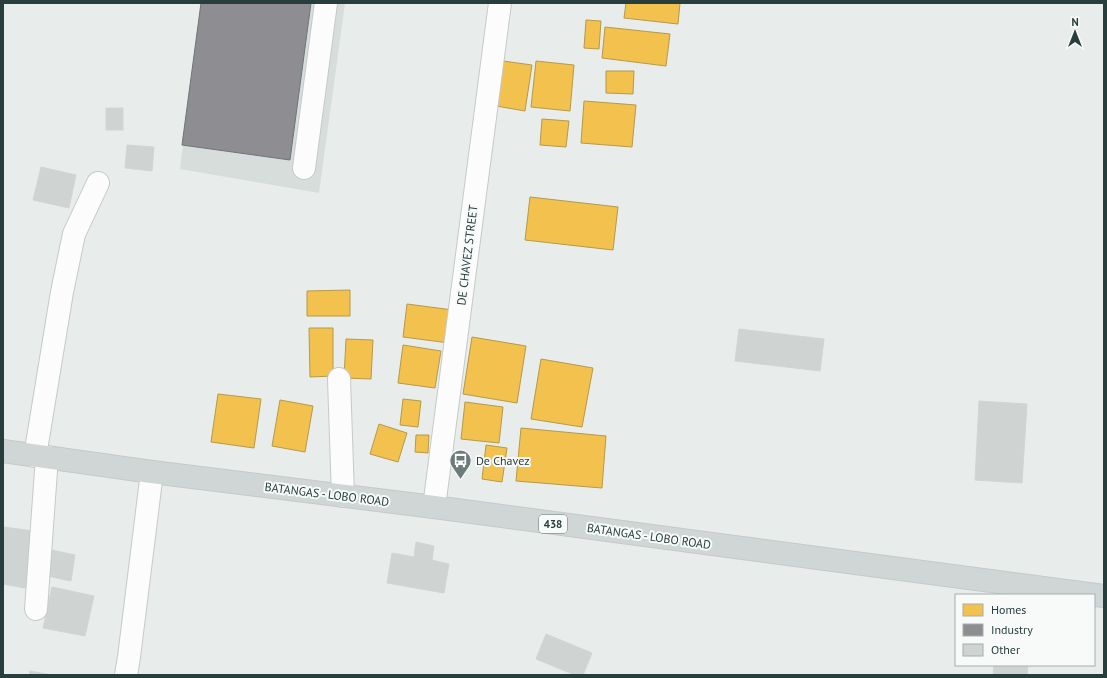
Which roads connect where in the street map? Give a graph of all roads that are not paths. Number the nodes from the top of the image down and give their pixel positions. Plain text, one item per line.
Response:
1 (326, 3) edge
2 (500, 3) edge
3 (304, 168) dead end
4 (98, 183) dead end
5 (340, 379) dead end
6 (3, 451) edge
7 (41, 456) junction
8 (152, 472) junction
9 (343, 496) junction
10 (434, 507) junction
11 (1089, 594) edge
12 (36, 608) dead end
13 (126, 675) edge

1 - 3 street
2 - 10 street, DE CHAVEZ STREET
4 - 7 street
5 - 9 street
6 - 7 main road, BATANGAS - LOBO ROAD / 438
7 - 8 main road, BATANGAS - LOBO ROAD / 438
7 - 12 street
8 - 9 main road, BATANGAS - LOBO ROAD / 438
8 - 13 street
9 - 10 main road, BATANGAS - LOBO ROAD / 438
10 - 11 main road, BATANGAS - LOBO ROAD / 438

